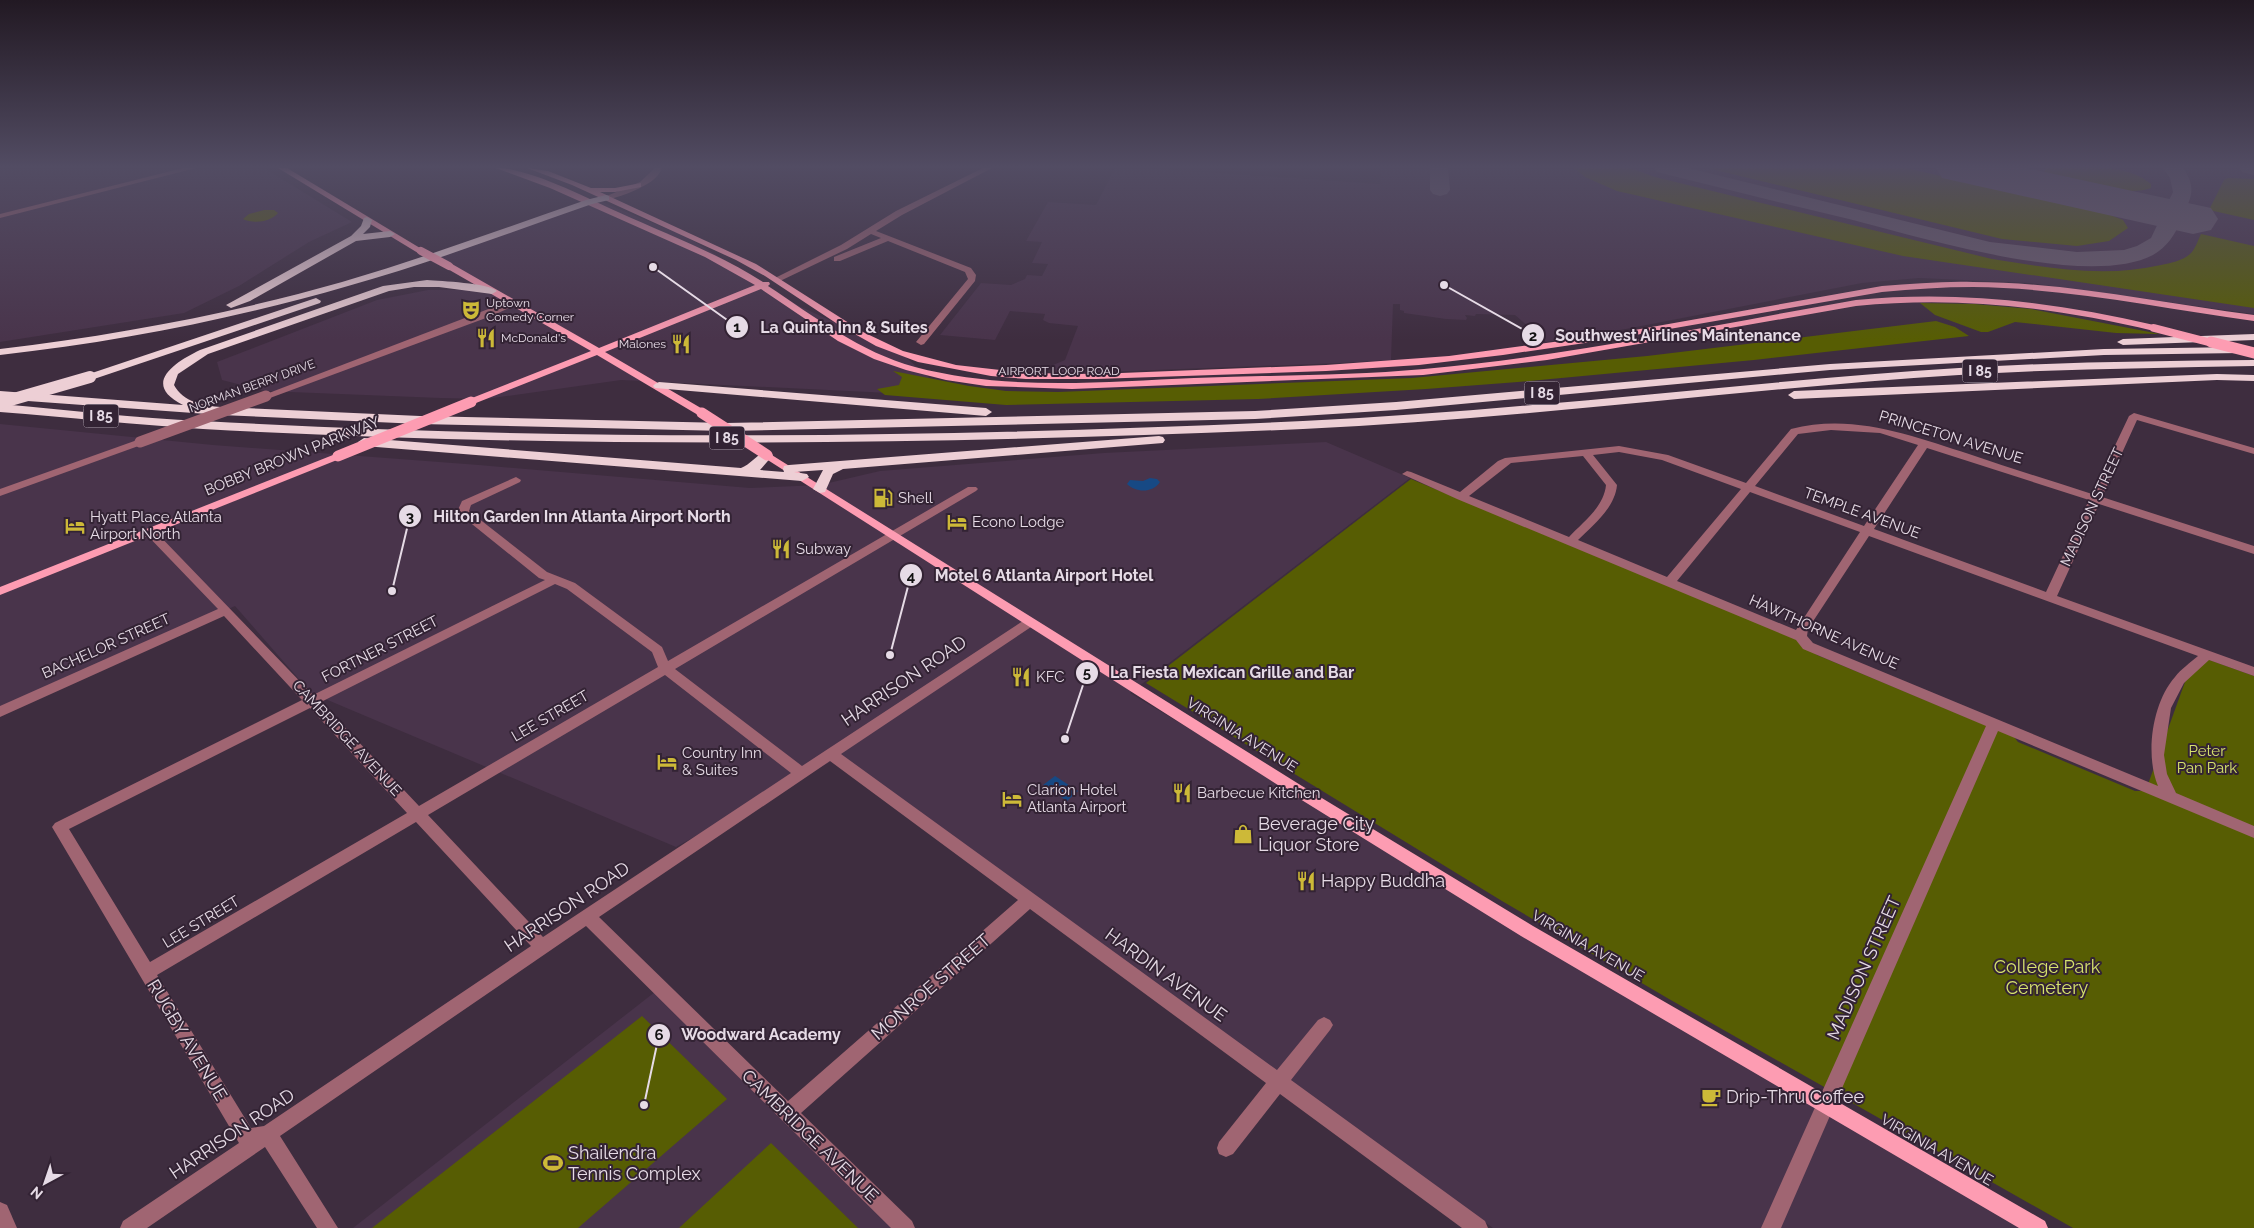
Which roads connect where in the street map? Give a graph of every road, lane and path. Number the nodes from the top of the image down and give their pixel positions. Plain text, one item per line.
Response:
1 (365, 225) edge
2 (376, 225) edge
3 (524, 225) edge
4 (529, 225) edge
5 (642, 225) edge
6 (667, 225) edge
7 (879, 225) edge
8 (870, 231) junction
9 (390, 234) junction
10 (354, 238) junction
11 (888, 238) junction
12 (796, 270) junction
13 (777, 279) junction
14 (762, 285) junction
15 (492, 291) junction
16 (512, 303) junction
17 (2254, 318) edge
18 (174, 324) junction
19 (2254, 337) edge
20 (921, 342) dead end
21 (597, 351) junction
22 (2254, 351) edge
23 (0, 352) edge
24 (2254, 363) edge
25 (1830, 367) junction
26 (2254, 378) edge
27 (659, 386) junction
28 (1708, 394) junction
29 (0, 395) edge
30 (0, 403) edge
31 (0, 408) edge
32 (204, 409) junction
33 (1253, 421) junction
34 (201, 425) junction
35 (1925, 443) junction
36 (2254, 451) edge
37 (1586, 453) junction
38 (767, 455) junction
39 (843, 464) junction
40 (789, 469) junction
41 (739, 474) junction
42 (1408, 474) dead end
43 (802, 478) junction
44 (516, 480) dead end
45 (1746, 487) junction
46 (820, 489) junction
47 (972, 489) dead end
48 (0, 493) edge
49 (1461, 497) junction
50 (2096, 499) junction
51 (149, 531) junction
52 (1867, 531) junction
53 (892, 535) junction
54 (1570, 542) junction
55 (2254, 550) edge
56 (554, 580) junction
57 (1669, 583) junction
58 (0, 591) edge
59 (2050, 598) junction
60 (226, 610) junction
61 (1030, 622) junction
62 (1801, 637) junction
63 (2207, 655) junction
64 (665, 668) junction
65 (2254, 672) edge
66 (312, 701) junction
67 (0, 712) edge
68 (1994, 724) junction
69 (832, 754) junction
70 (802, 774) junction
71 (2170, 797) junction
72 (417, 813) junction
73 (60, 827) joint
74 (2254, 832) edge
75 (1029, 900) junction
76 (588, 917) junction
77 (542, 947) junction
78 (146, 973) junction
79 (1324, 1025) dead end
80 (1279, 1083) junction
81 (1826, 1105) junction
82 (787, 1114) junction
83 (268, 1134) junction
84 (1226, 1148) dead end
85 (0, 1212) edge
86 (8, 1228) edge
87 (130, 1228) edge
88 (328, 1228) edge
89 (905, 1228) edge
90 (1478, 1228) edge
91 (1771, 1228) edge
92 (2038, 1228) edge

1 - 10 highway
2 - 9 main road, VIRGINIA AVENUE
3 - 18 highway
4 - 30 highway, bridge
5 - 14 main road, AIRPORT LOOP ROAD
6 - 13 main road, AIRPORT LOOP ROAD
7 - 8 street
8 - 11 street
8 - 12 street
9 - 10 highway
9 - 15 main road, VIRGINIA AVENUE, bridge
10 - 18 highway
11 - 12 street
11 - 20 street
12 - 13 street
13 - 14 main road, BOBBY BROWN PARKWAY
13 - 17 main road, AIRPORT LOOP ROAD
14 - 21 main road, BOBBY BROWN PARKWAY
14 - 22 main road, AIRPORT LOOP ROAD, bridge
15 - 16 main road, VIRGINIA AVENUE
15 - 32 highway
16 - 21 main road, VIRGINIA AVENUE
16 - 48 street, NORMAN BERRY DRIVE, bridge
18 - 23 highway
19 - 25 highway
21 - 27 main road, VIRGINIA AVENUE
21 - 51 main road, BOBBY BROWN PARKWAY, bridge
22 - 25 highway, I 85
24 - 28 highway, I 85
25 - 33 highway, I 85
26 - 28 highway
27 - 33 highway
27 - 38 main road, VIRGINIA AVENUE, bridge
28 - 33 highway, I 85
29 - 32 highway, I 85
31 - 34 highway, I 85
32 - 33 highway, I 85
33 - 34 highway, I 85
33 - 39 highway
34 - 41 highway
35 - 45 street, PRINCETON AVENUE
35 - 50 street, PRINCETON AVENUE
35 - 52 street
36 - 50 street, MADISON STREET
37 - 45 street, TEMPLE AVENUE
37 - 49 street, TEMPLE AVENUE
37 - 54 street
38 - 40 main road, VIRGINIA AVENUE
38 - 41 highway
39 - 40 highway
39 - 46 highway
40 - 43 main road, VIRGINIA AVENUE
41 - 43 highway
42 - 49 street, HAWTHORNE AVENUE
43 - 46 main road, VIRGINIA AVENUE
44 - 56 street
45 - 52 street, TEMPLE AVENUE
45 - 57 street, PRINCETON AVENUE
46 - 53 main road, VIRGINIA AVENUE
47 - 53 street, LEE STREET
49 - 54 street, HAWTHORNE AVENUE
50 - 55 street, PRINCETON AVENUE
50 - 59 street, MADISON STREET
51 - 58 main road, BOBBY BROWN PARKWAY
51 - 60 street, CAMBRIDGE AVENUE
52 - 59 street, TEMPLE AVENUE
52 - 62 street
53 - 61 main road, VIRGINIA AVENUE
53 - 64 street, LEE STREET
54 - 57 street, HAWTHORNE AVENUE
56 - 64 street
56 - 66 street, FORTNER STREET
57 - 62 street, HAWTHORNE AVENUE
59 - 63 street, TEMPLE AVENUE
60 - 66 street, CAMBRIDGE AVENUE
60 - 67 street, BACHELOR STREET
61 - 69 street, HARRISON ROAD
61 - 81 main road, VIRGINIA AVENUE
62 - 68 street, HAWTHORNE AVENUE
63 - 65 street, TEMPLE AVENUE
63 - 71 street
64 - 70 street
64 - 72 street, LEE STREET
66 - 72 street, CAMBRIDGE AVENUE
66 - 73 street, FORTNER STREET
68 - 71 street, HAWTHORNE AVENUE
68 - 81 street, MADISON STREET
69 - 70 street, HARRISON ROAD
69 - 75 street, HARDIN AVENUE
70 - 76 street, HARRISON ROAD
71 - 74 street, HAWTHORNE AVENUE
72 - 77 street, CAMBRIDGE AVENUE
72 - 78 street, LEE STREET
73 - 78 street, RUGBY AVENUE
75 - 80 street, HARDIN AVENUE
75 - 82 street, MONROE STREET
76 - 77 street, HARRISON ROAD
76 - 82 street, CAMBRIDGE AVENUE
77 - 83 street, HARRISON ROAD
78 - 83 street, RUGBY AVENUE
79 - 80 street
80 - 84 street
80 - 90 street, HARDIN AVENUE
81 - 91 street, MADISON STREET
81 - 92 main road, VIRGINIA AVENUE
82 - 89 street, CAMBRIDGE AVENUE
83 - 87 street, HARRISON ROAD
83 - 88 street
85 - 86 street

